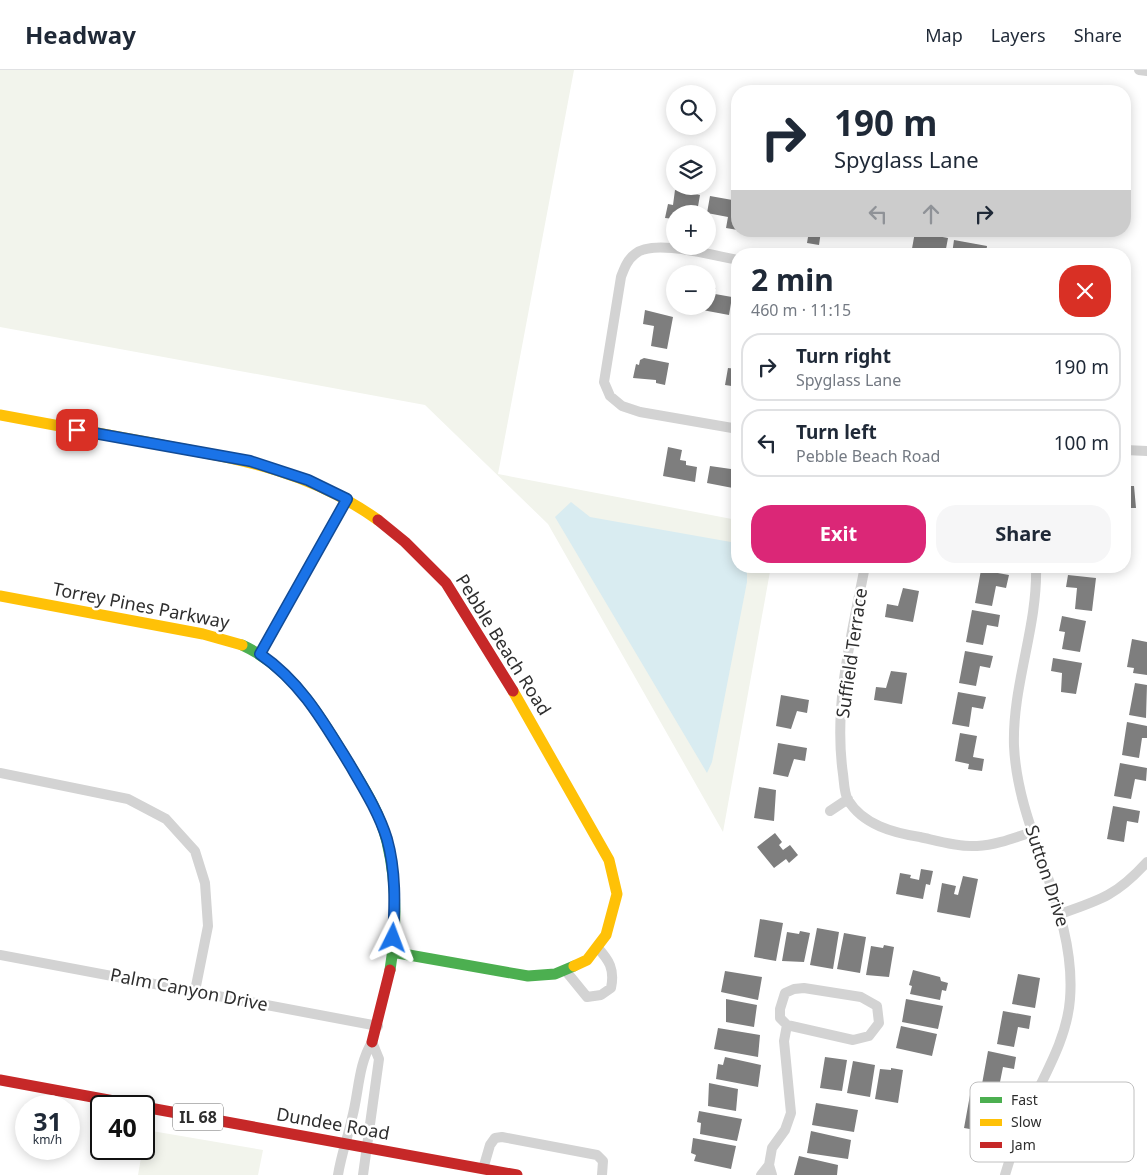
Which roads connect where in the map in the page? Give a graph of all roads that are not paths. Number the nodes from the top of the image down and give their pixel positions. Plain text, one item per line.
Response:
1 (1139, 70) edge
2 (1147, 72) edge
3 (731, 259) edge
4 (0, 415) edge
5 (731, 428) edge
6 (1131, 450) edge
7 (1147, 451) edge
8 (347, 499) junction
9 (864, 573) edge
10 (1036, 573) edge
11 (0, 596) edge
12 (260, 654) junction
13 (0, 773) edge
14 (848, 799) junction
15 (830, 812) dead end
16 (1032, 832) junction
17 (1147, 862) edge
18 (1060, 914) junction
19 (597, 947) junction
20 (392, 952) junction
21 (0, 955) edge
22 (564, 970) junction
23 (195, 991) junction
24 (378, 1026) junction
25 (787, 1026) junction
26 (372, 1042) junction
27 (0, 1080) edge
28 (1042, 1082) edge
29 (90, 1096) edge
30 (155, 1108) edge
31 (344, 1144) junction
32 (368, 1148) junction
33 (1009, 1162) edge
34 (483, 1169) junction
35 (771, 1170) edge
36 (338, 1175) edge
37 (363, 1175) edge
38 (517, 1175) edge
39 (602, 1175) edge
40 (762, 1175) edge
41 (1004, 1175) edge

1 - 2 street
3 - 5 street
4 - 8 street, Pebble Beach Road
6 - 7 street
8 - 12 street
8 - 19 street, Pebble Beach Road
9 - 14 street, Suffield Terrace
10 - 16 street, Sutton Drive
11 - 12 street, Torrey Pines Parkway
12 - 20 street, Torrey Pines Parkway
13 - 23 street
14 - 15 street
14 - 16 street
16 - 18 street, Sutton Drive
17 - 18 street
18 - 28 street, Sutton Drive
19 - 22 street, Pebble Beach Road
19 - 22 street
20 - 22 street, Pebble Beach Road
20 - 24 street, Torrey Pines Parkway
21 - 23 street, Palm Canyon Drive
23 - 24 street, Palm Canyon Drive
24 - 26 street, Torrey Pines Parkway
25 - 25 street
25 - 35 street
26 - 31 street, Torrey Pines Parkway
26 - 32 street
27 - 29 street, Dundee Road / IL 68
30 - 31 street, Dundee Road / IL 68
31 - 32 street, Dundee Road / IL 68
31 - 36 street, Torrey Pines Parkway
32 - 34 street, Dundee Road / IL 68
32 - 37 street
33 - 41 street, Sutton Drive
34 - 38 street, Dundee Road / IL 68
34 - 39 street
35 - 40 street

